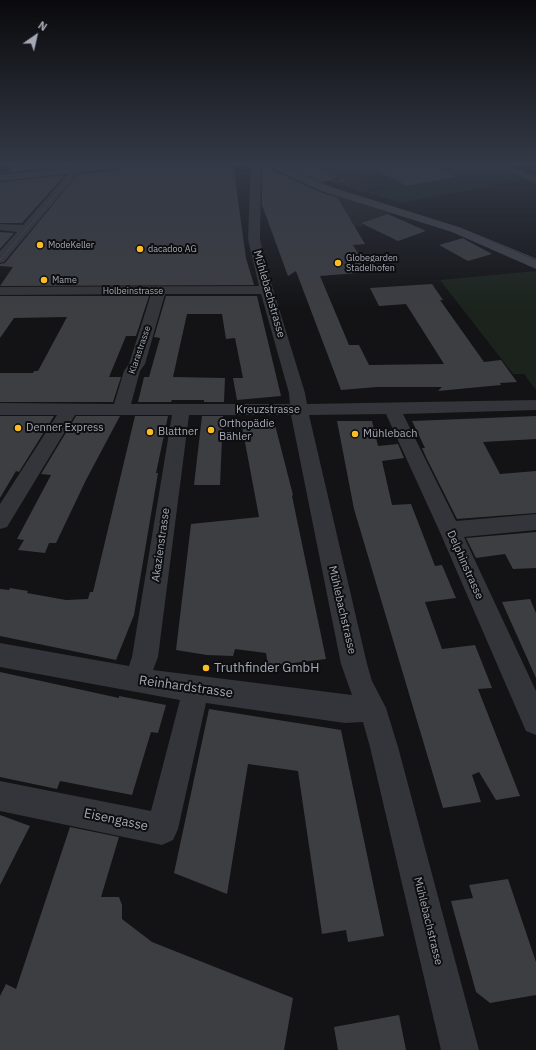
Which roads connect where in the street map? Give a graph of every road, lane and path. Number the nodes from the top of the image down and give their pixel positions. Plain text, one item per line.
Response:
1 (39, 213) edge
2 (255, 213) edge
3 (405, 213) edge
4 (0, 226) edge
5 (25, 229) junction
6 (0, 258) edge
7 (536, 266) edge
8 (159, 290) junction
9 (267, 290) junction
10 (0, 291) edge
11 (536, 404) edge
12 (0, 409) edge
13 (392, 409) junction
14 (69, 410) junction
15 (121, 410) junction
16 (181, 410) junction
17 (300, 410) junction
18 (0, 521) edge
19 (536, 522) edge
20 (450, 530) junction
21 (0, 655) edge
22 (137, 680) junction
23 (196, 689) junction
24 (372, 708) junction
25 (536, 721) edge
26 (0, 796) edge
27 (460, 1050) edge

1 - 5 street
2 - 9 street, Mühlebachstrasse
3 - 7 main road
4 - 5 street
5 - 6 street
8 - 9 street, Holbeinstrasse
8 - 10 street, Holbeinstrasse
8 - 15 street, Klarastrasse
9 - 17 street, Mühlebachstrasse
11 - 13 street, Kreuzstrasse
12 - 14 street, Kreuzstrasse
13 - 17 street, Kreuzstrasse
13 - 20 street, Delphinstrasse
14 - 15 street, Kreuzstrasse
14 - 18 street
15 - 16 street, Kreuzstrasse
16 - 17 street, Kreuzstrasse
16 - 22 street, Akazienstrasse
17 - 24 street, Mühlebachstrasse
19 - 20 street
20 - 25 street, Delphinstrasse
21 - 22 street, Reinhardstrasse
22 - 23 street, Reinhardstrasse
23 - 24 street, Reinhardstrasse
23 - 26 street, Eisengasse
24 - 27 street, Mühlebachstrasse

